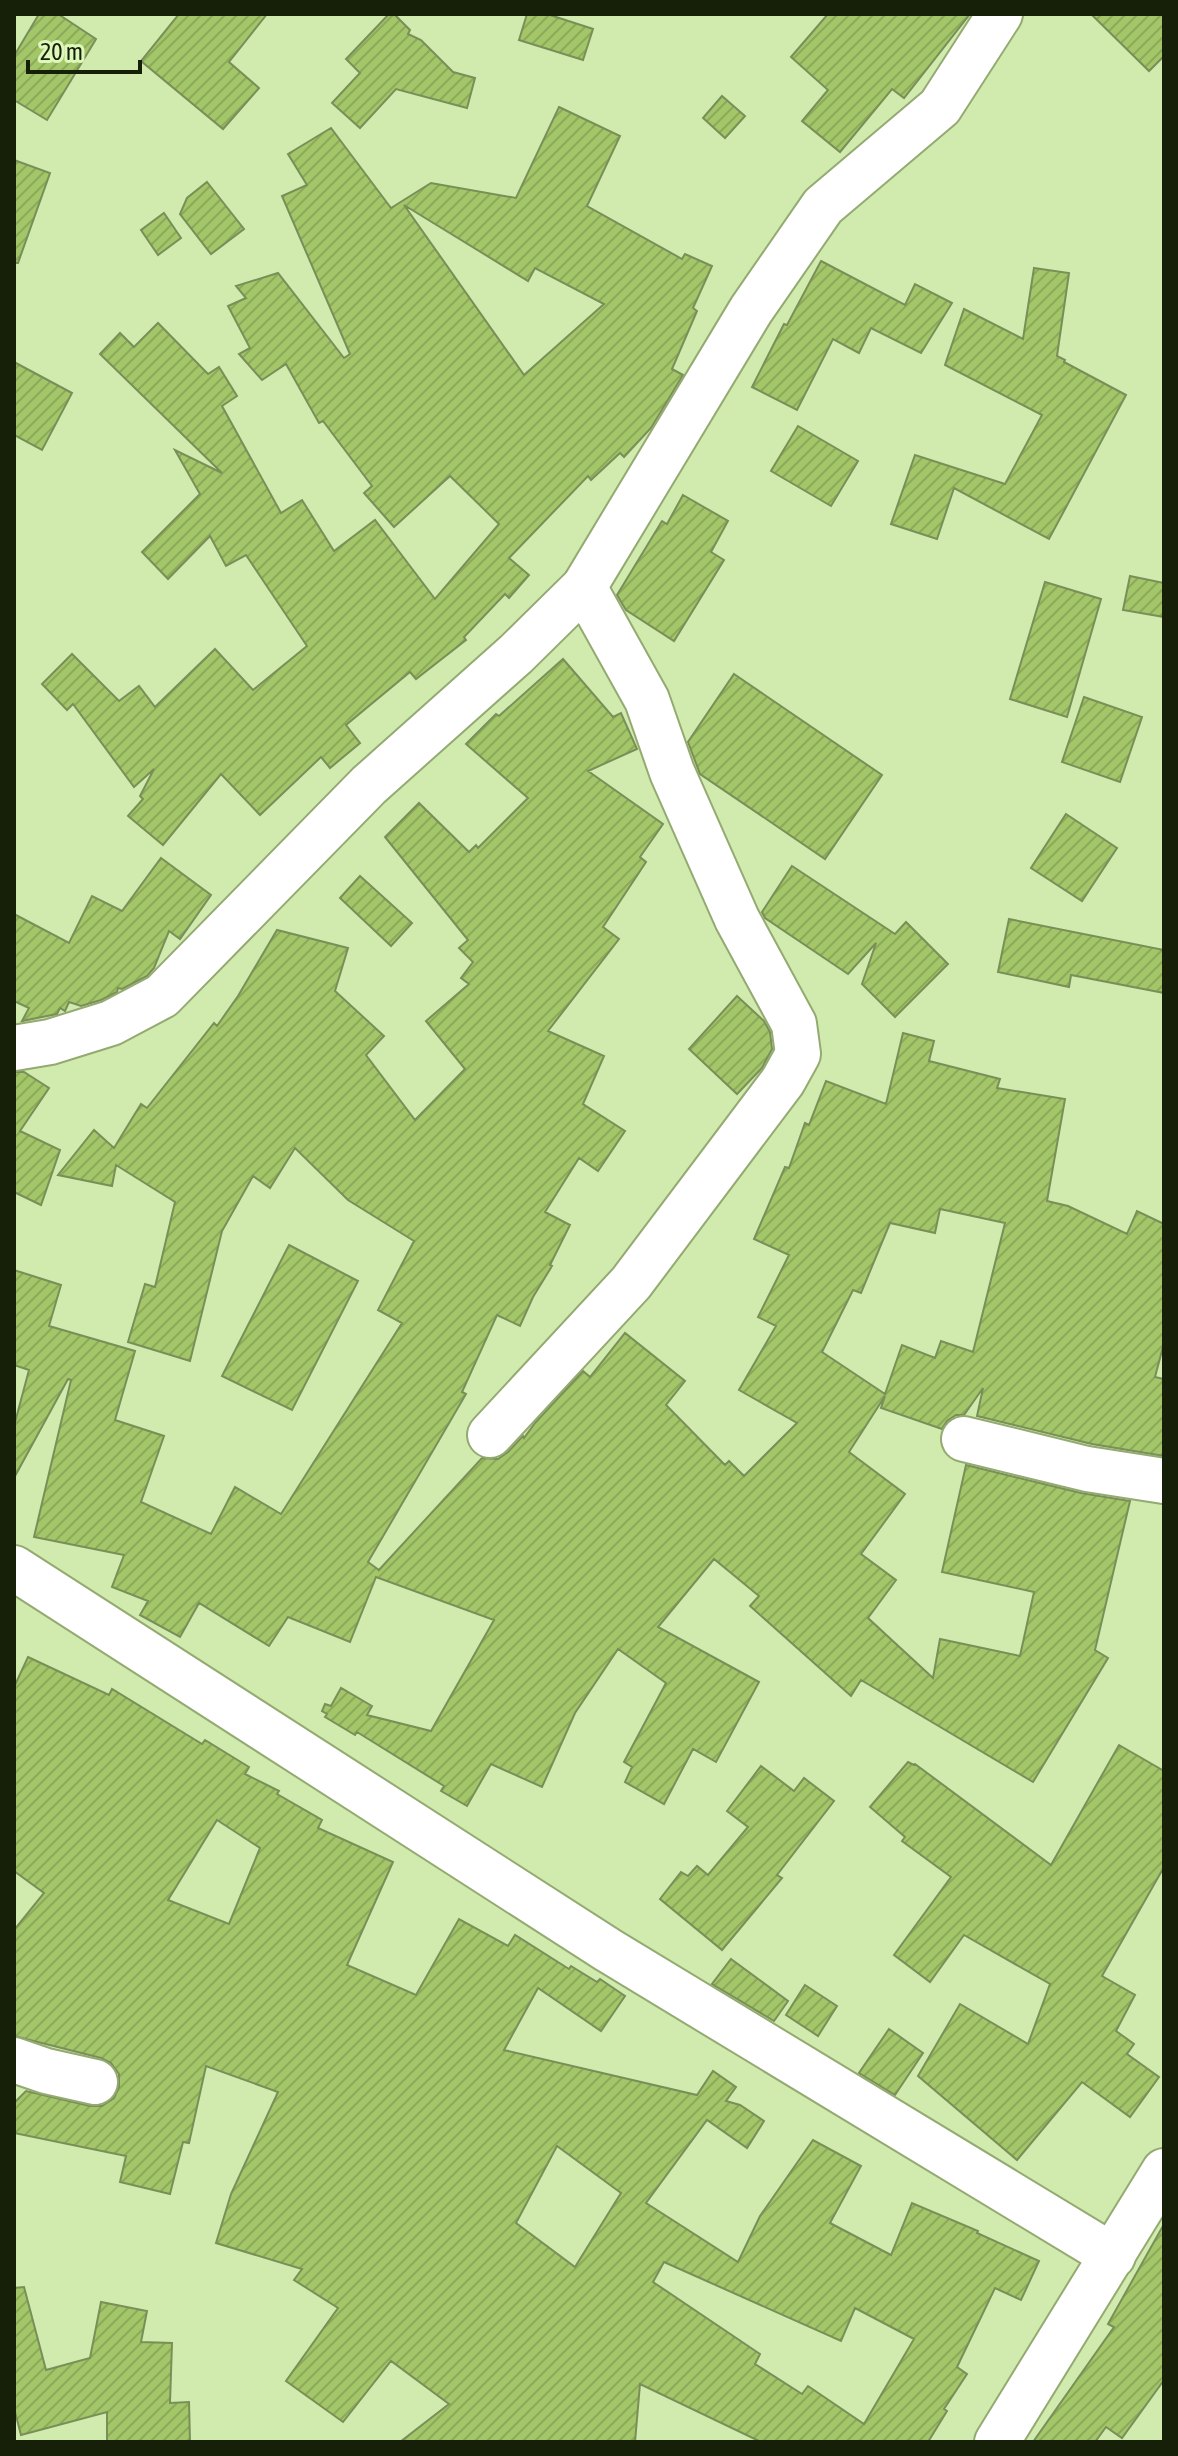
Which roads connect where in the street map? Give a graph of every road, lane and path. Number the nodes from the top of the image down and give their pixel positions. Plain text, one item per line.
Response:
1 (1000, 14) edge
2 (584, 587) junction
3 (14, 1048) edge
4 (490, 1435) dead end
5 (964, 1439) dead end
6 (1164, 1481) edge
7 (14, 1568) edge
8 (14, 2060) edge
9 (95, 2082) dead end
10 (1164, 2171) edge
11 (1113, 2256) junction
12 (997, 2442) edge

1 - 2 street
2 - 3 street
2 - 4 street
5 - 6 street
7 - 11 street
8 - 9 street
10 - 11 street
11 - 12 street

